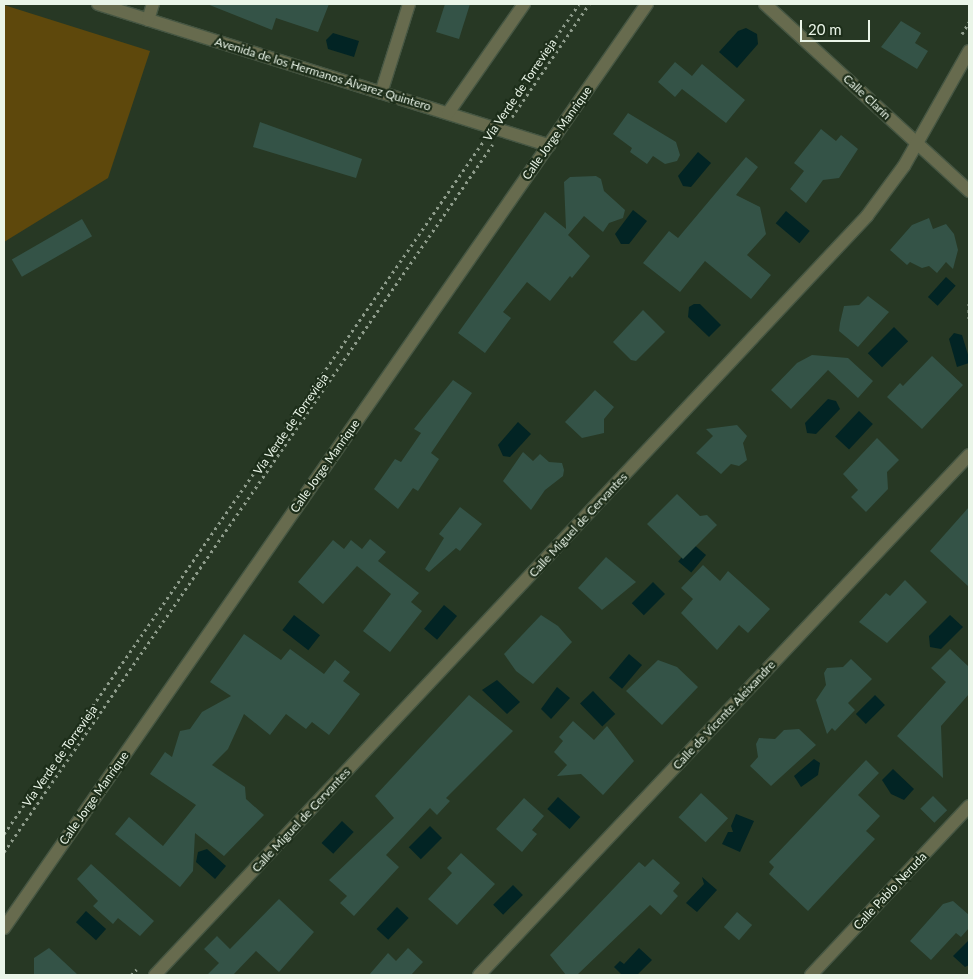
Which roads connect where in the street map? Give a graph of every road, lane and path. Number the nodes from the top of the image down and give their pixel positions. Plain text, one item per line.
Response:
1 (98, 4) edge
2 (153, 4) edge
3 (409, 4) edge
4 (524, 4) edge
5 (579, 4) edge
6 (589, 4) edge
7 (647, 4) edge
8 (765, 4) edge
9 (148, 20) junction
10 (969, 51) edge
11 (381, 93) junction
12 (448, 114) junction
13 (498, 129) junction
14 (917, 143) junction
15 (549, 145) junction
16 (969, 190) edge
17 (969, 302) edge
18 (969, 321) edge
19 (969, 455) edge
20 (969, 806) edge
21 (4, 834) edge
22 (4, 852) edge
23 (4, 928) edge
24 (145, 961) dead end
25 (132, 975) edge
26 (155, 975) edge
27 (480, 975) edge
28 (811, 975) edge

1 - 9 street, Avenida de los Hermanos Álvarez Quintero
2 - 9 street
3 - 11 street
4 - 12 street
5 - 13 path
6 - 13 path, Vía Verde de Torrevieja
7 - 15 street, Calle Jorge Manrique
8 - 14 street, Calle Clarín
9 - 11 street, Avenida de los Hermanos Álvarez Quintero
10 - 14 street, Calle Miguel de Cervantes
11 - 12 street, Avenida de los Hermanos Álvarez Quintero
12 - 13 street, Avenida de los Hermanos Álvarez Quintero
13 - 15 street, Avenida de los Hermanos Álvarez Quintero
13 - 21 path
13 - 22 path, Vía Verde de Torrevieja
14 - 16 street, Calle Clarín
14 - 26 street, Calle Miguel de Cervantes
15 - 23 street, Calle Jorge Manrique
17 - 18 path
19 - 27 street, Calle de Vicente Aleixandre
20 - 28 street, Calle Pablo Neruda
24 - 25 path

